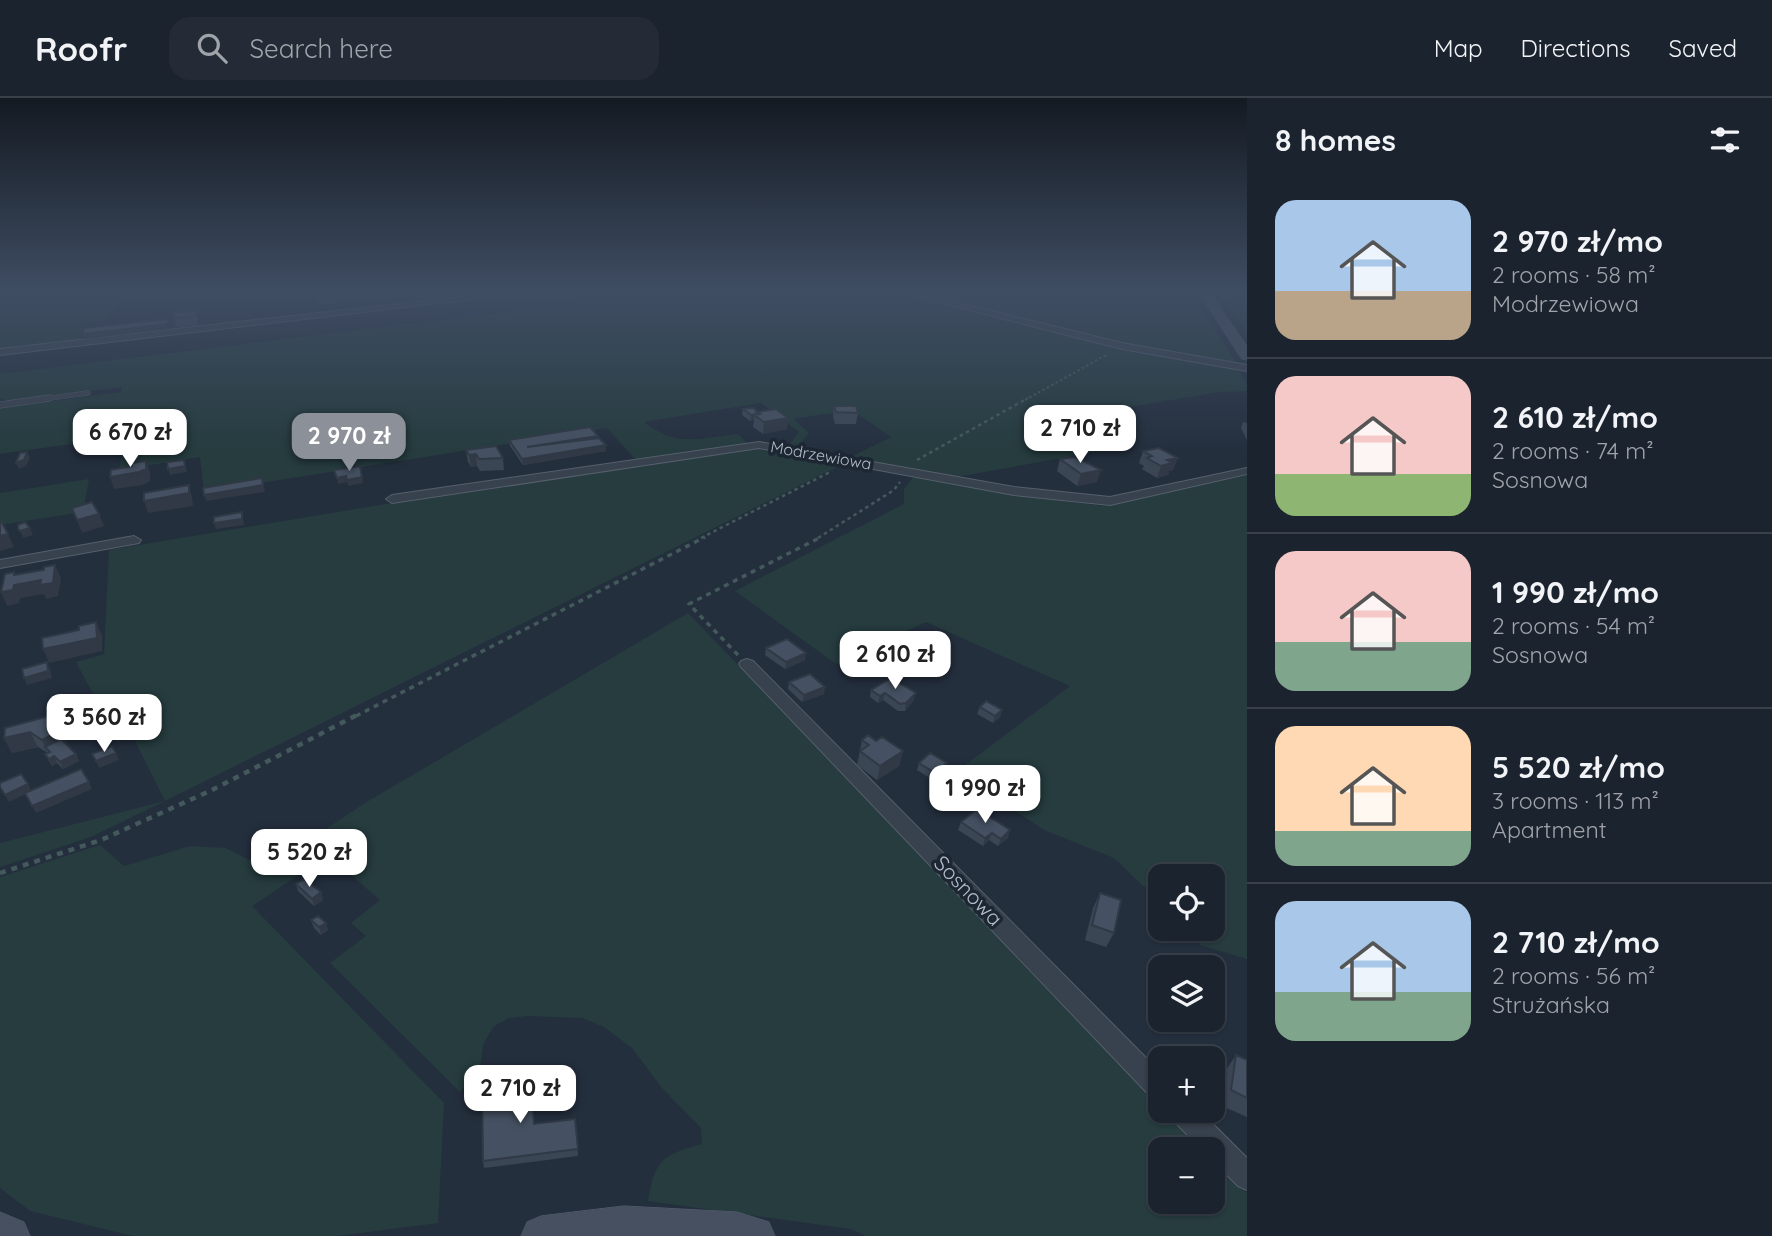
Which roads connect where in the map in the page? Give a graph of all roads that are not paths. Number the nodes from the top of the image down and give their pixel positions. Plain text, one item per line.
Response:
1 (70, 344) edge
2 (1114, 344) edge
3 (0, 352) edge
4 (1247, 368) edge
5 (88, 393) dead end
6 (0, 405) edge
7 (1247, 471) edge
8 (392, 499) dead end
9 (134, 540) dead end
10 (0, 564) edge
11 (747, 664) road end
12 (1148, 1076) edge
13 (1194, 1123) edge
14 (1247, 1177) edge
15 (0, 1232) edge
16 (10, 1236) edge
17 (541, 1236) edge
18 (755, 1236) edge

1 - 3 street
2 - 4 street
5 - 6 lane
7 - 8 street, Modrzewiowa
9 - 10 street
11 - 12 street, Sosnowa
13 - 14 street
15 - 16 main road
17 - 18 main road

